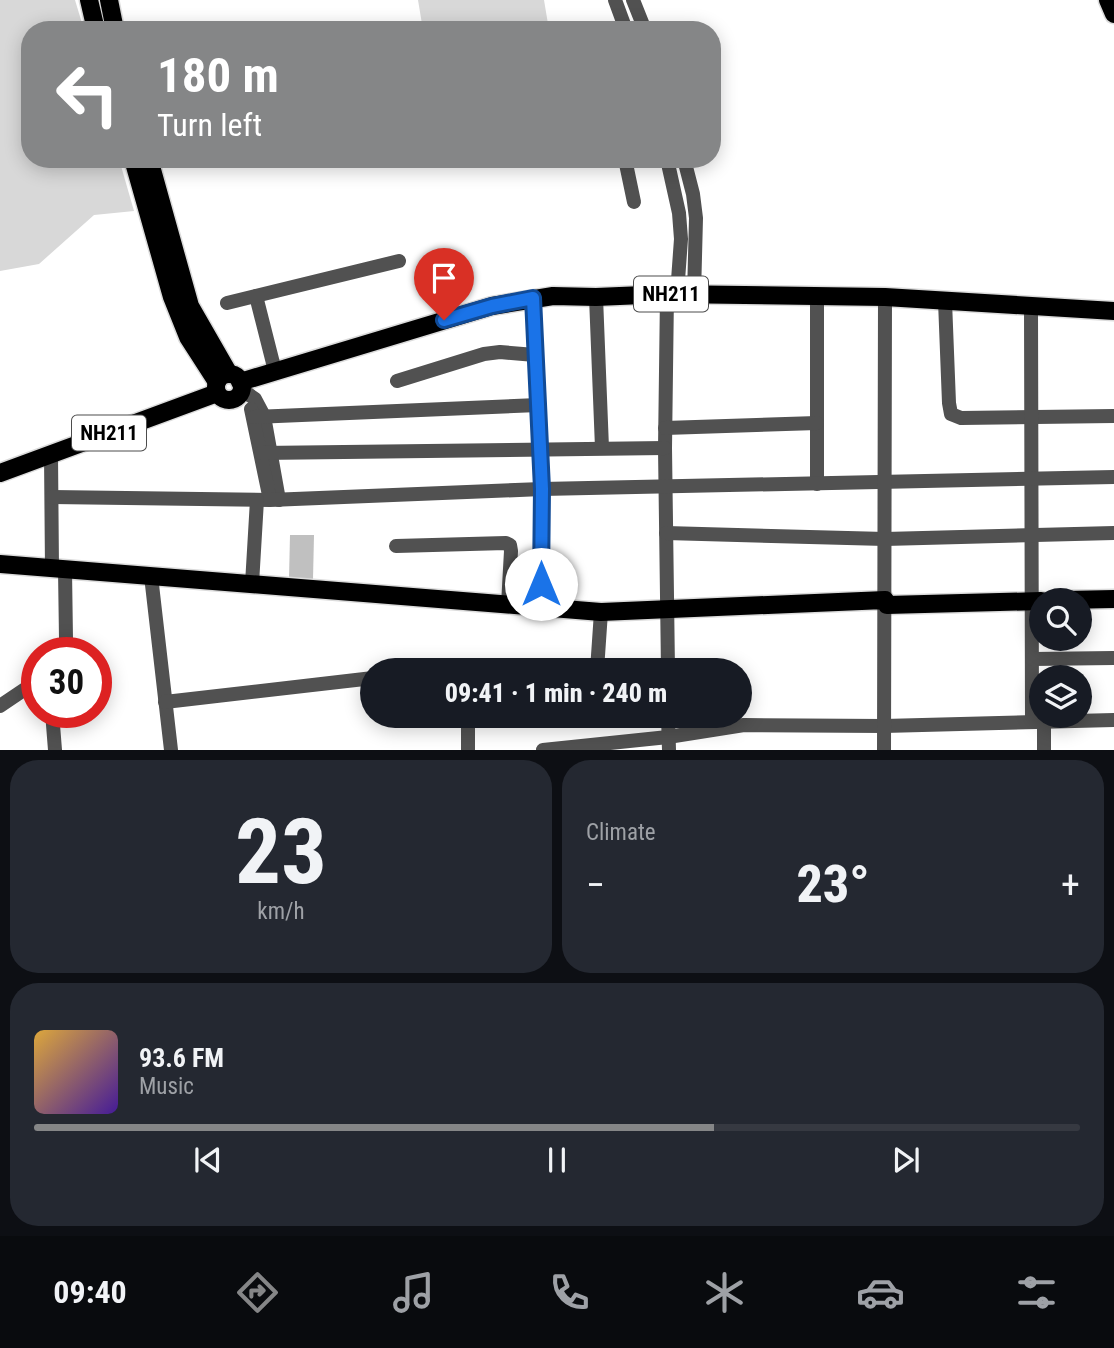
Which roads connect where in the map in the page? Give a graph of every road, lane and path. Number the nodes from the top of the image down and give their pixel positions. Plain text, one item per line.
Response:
1 (89, 0) edge
2 (109, 0) edge
3 (615, 0) edge
4 (633, 0) edge
5 (1108, 0) edge
6 (1114, 14) edge
7 (94, 21) edge
8 (113, 21) edge
9 (623, 21) edge
10 (641, 21) edge
11 (136, 168) edge
12 (152, 168) edge
13 (627, 168) edge
14 (669, 168) edge
15 (686, 168) edge
16 (634, 202) dead end
17 (398, 261) dead end
18 (680, 295) junction
19 (256, 296) junction
20 (817, 296) junction
21 (596, 297) junction
22 (885, 297) junction
23 (533, 298) junction
24 (945, 301) junction
25 (227, 303) dead end
26 (1031, 307) junction
27 (1114, 311) edge
28 (536, 355) junction
29 (275, 371) junction
30 (397, 381) dead end
31 (231, 386) junction
32 (538, 405) junction
33 (259, 416) junction
34 (1114, 416) edge
35 (1032, 417) junction
36 (817, 423) junction
37 (665, 428) junction
38 (601, 448) junction
39 (665, 448) junction
40 (540, 449) junction
41 (266, 453) junction
42 (51, 455) junction
43 (0, 473) edge
44 (1114, 477) edge
45 (1033, 480) junction
46 (885, 482) junction
47 (817, 484) junction
48 (666, 487) junction
49 (542, 489) junction
50 (52, 497) junction
51 (268, 500) junction
52 (666, 533) junction
53 (1114, 533) edge
54 (1032, 535) junction
55 (885, 538) junction
56 (396, 546) dead end
57 (0, 564) edge
58 (59, 569) junction
59 (151, 576) junction
60 (252, 584) junction
61 (1035, 588) edge
62 (1092, 599) edge
63 (1114, 599) edge
64 (885, 600) junction
65 (1029, 601) edge
66 (508, 605) junction
67 (541, 607) junction
68 (667, 609) junction
69 (601, 612) junction
70 (66, 637) edge
71 (1033, 651) edge
72 (598, 658) edge
73 (667, 658) edge
74 (1114, 658) edge
75 (1032, 659) junction
76 (1033, 665) edge
77 (360, 680) edge
78 (21, 692) edge
79 (165, 702) junction
80 (0, 706) edge
81 (1029, 720) edge
82 (1092, 720) edge
83 (1114, 720) edge
84 (884, 726) junction
85 (53, 728) edge
86 (468, 728) edge
87 (1040, 728) edge
88 (668, 743) edge
89 (55, 750) edge
90 (171, 750) edge
91 (468, 750) edge
92 (542, 750) edge
93 (884, 750) edge
94 (1044, 750) edge

1 - 7 main road
2 - 8 main road
3 - 9 street
4 - 10 street
5 - 6 main road
11 - 31 main road
12 - 31 main road
13 - 16 street
14 - 18 street
15 - 18 street
17 - 19 street
18 - 20 main road, NH211
18 - 21 main road, NH211
18 - 37 street
19 - 25 street
19 - 29 street
20 - 22 main road, NH211
20 - 36 street
21 - 23 main road, NH211
21 - 38 street
22 - 24 main road, NH211
22 - 46 street
23 - 28 street
23 - 29 main road, NH211
24 - 26 main road, NH211
24 - 35 street
26 - 27 main road, NH211
26 - 35 street
28 - 30 street
28 - 32 street
29 - 31 main road, NH211
31 - 33 street
31 - 42 main road, NH211
32 - 33 street
32 - 40 street
33 - 41 street
34 - 35 street
35 - 45 street
36 - 37 street
36 - 47 street
37 - 39 street
38 - 39 street
38 - 40 street
39 - 48 street
40 - 41 street
40 - 49 street
41 - 51 street
42 - 43 main road, NH211
42 - 50 street
44 - 45 street
45 - 46 street
45 - 54 street
46 - 47 street
46 - 55 street
47 - 48 street
48 - 49 street
48 - 52 street
49 - 51 street
49 - 67 street
50 - 51 street
50 - 58 street
51 - 60 street
52 - 55 street
52 - 68 street
53 - 54 street
54 - 55 street
54 - 61 street
55 - 64 street
56 - 66 street
57 - 58 main road
58 - 59 main road
58 - 70 street
59 - 60 main road
59 - 79 street
60 - 66 main road
62 - 63 main road
64 - 65 main road
64 - 68 main road
64 - 84 street
66 - 67 main road
67 - 69 main road
68 - 69 main road
68 - 73 street
69 - 72 street
71 - 75 street
74 - 75 street
75 - 76 street
77 - 79 street
78 - 80 street
79 - 90 street
81 - 84 street
82 - 83 street
84 - 88 street
84 - 93 street
85 - 89 street
86 - 91 street
87 - 94 street
88 - 92 street

